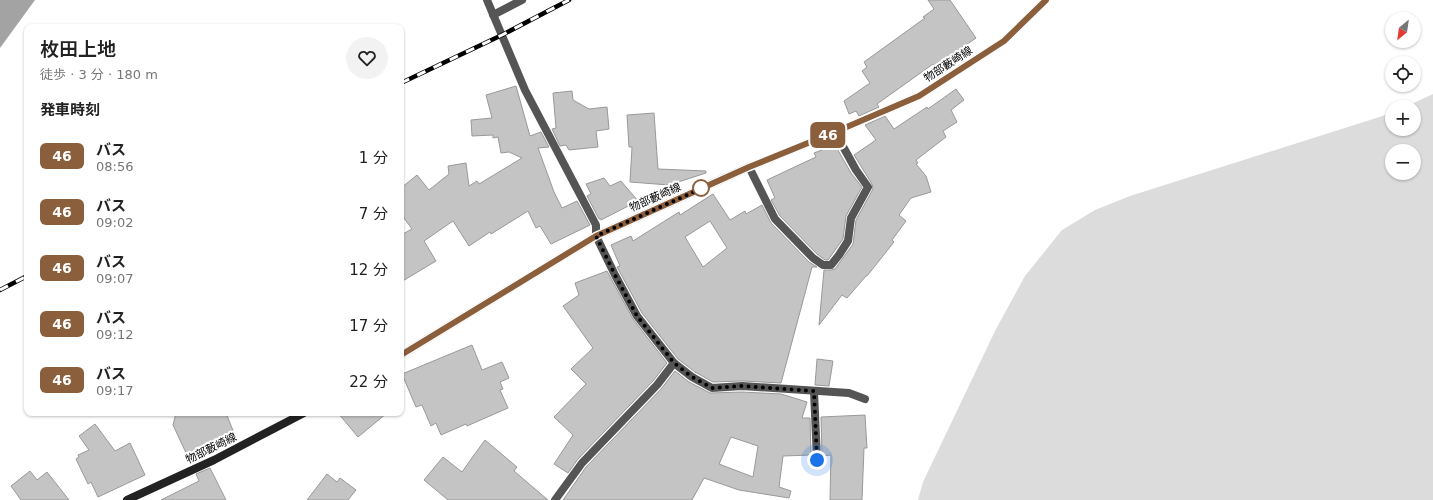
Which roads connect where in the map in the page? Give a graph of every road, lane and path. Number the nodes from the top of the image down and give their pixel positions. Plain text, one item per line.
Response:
1 (487, 0) edge
2 (522, 0) edge
3 (1046, 0) edge
4 (493, 15) junction
5 (835, 132) junction
6 (749, 167) junction
7 (596, 236) junction
8 (404, 353) edge
9 (674, 363) junction
10 (814, 391) junction
11 (865, 399) dead end
12 (298, 416) edge
13 (817, 460) dead end
14 (126, 500) edge
15 (555, 500) edge

1 - 4 street
2 - 4 street
3 - 5 main road, 物部藪崎線
4 - 7 street
5 - 6 main road, 物部藪崎線
5 - 6 street
6 - 7 main road, 物部藪崎線
7 - 8 main road, 物部藪崎線
7 - 9 street
9 - 10 street
9 - 15 street
10 - 11 street
10 - 13 street
12 - 14 main road, 物部藪崎線

